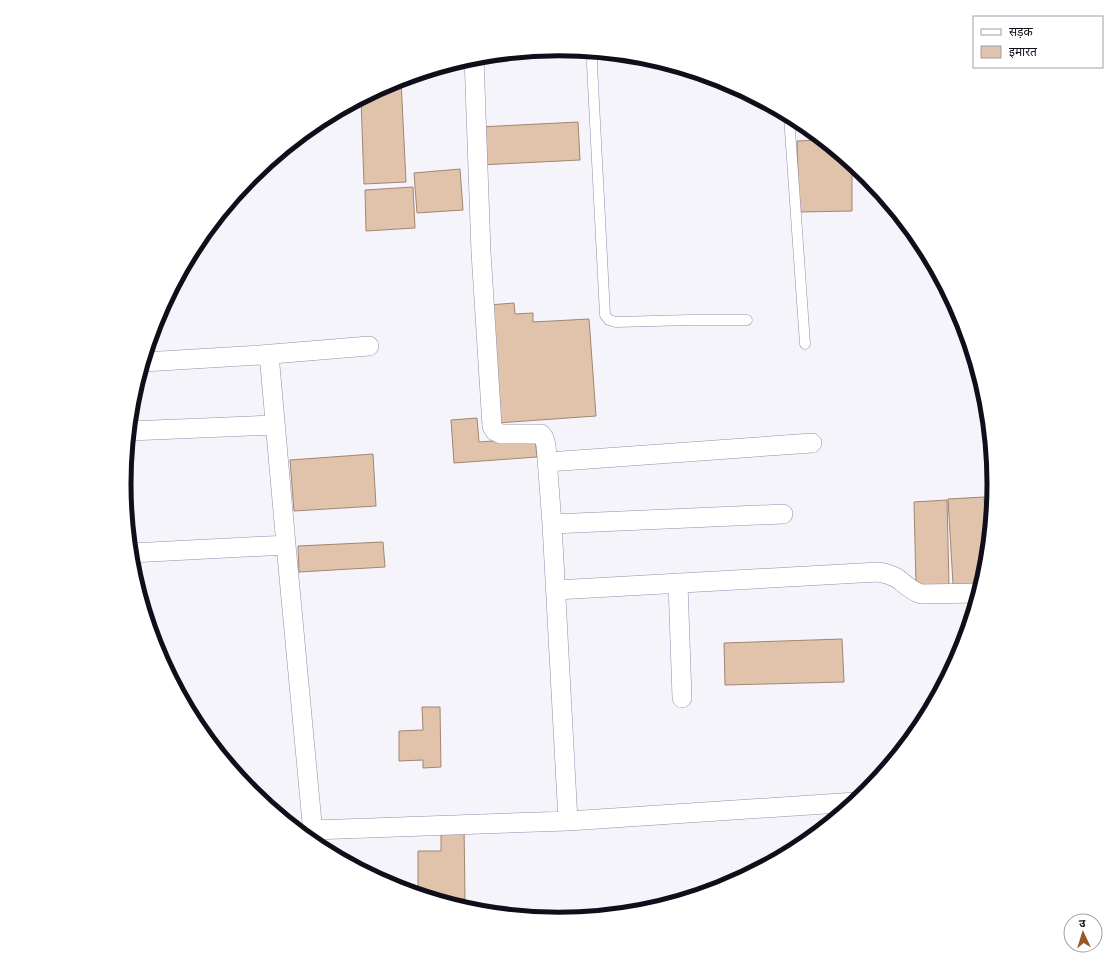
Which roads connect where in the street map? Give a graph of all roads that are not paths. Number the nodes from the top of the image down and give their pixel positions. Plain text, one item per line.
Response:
1 (593, 58) edge
2 (474, 64) edge
3 (789, 123) edge
4 (748, 320) dead end
5 (805, 344) dead end
6 (369, 346) dead end
7 (270, 354) junction
8 (150, 362) edge
9 (275, 425) junction
10 (135, 432) edge
11 (812, 443) dead end
12 (548, 462) junction
13 (783, 514) dead end
14 (552, 524) junction
15 (286, 545) junction
16 (137, 553) edge
17 (678, 583) junction
18 (556, 590) junction
19 (973, 593) edge
20 (682, 698) dead end
21 (846, 803) edge
22 (568, 821) junction
23 (314, 835) edge
24 (316, 837) edge

1 - 4 lane
2 - 12 street
3 - 5 lane
6 - 7 street
7 - 8 street
7 - 9 street
9 - 10 street
9 - 15 street
11 - 12 street
12 - 14 street
13 - 14 street
14 - 18 street
15 - 16 street
15 - 23 street
17 - 18 street
17 - 19 street
17 - 20 street
18 - 22 street
21 - 22 street
22 - 24 street

